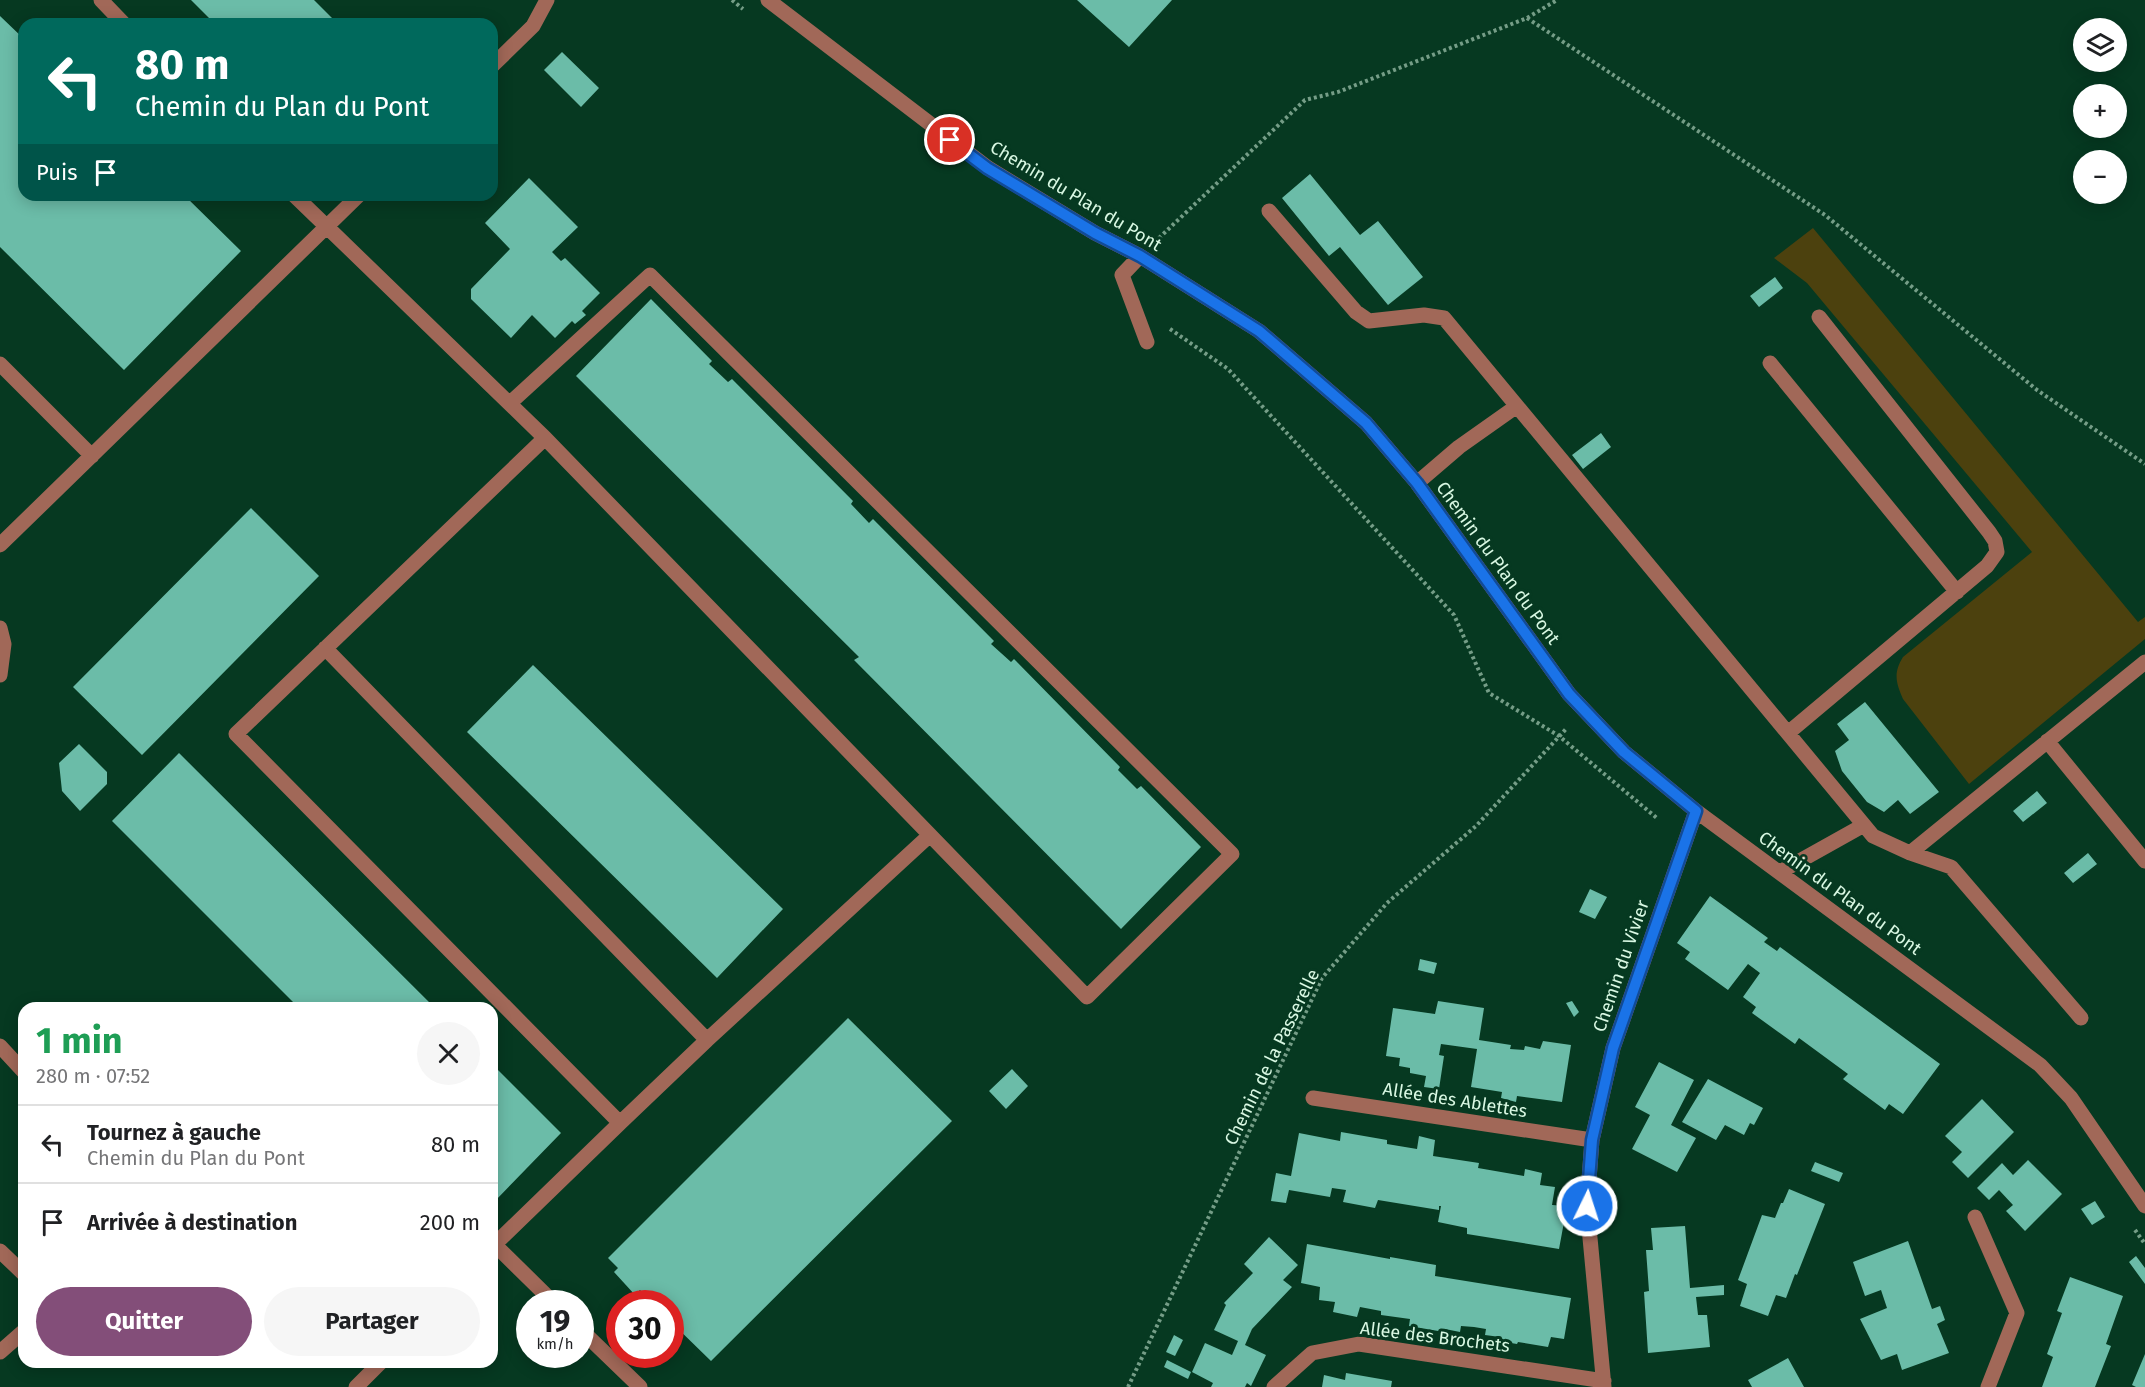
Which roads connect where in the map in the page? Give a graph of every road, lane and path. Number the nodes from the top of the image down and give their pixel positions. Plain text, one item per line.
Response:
1 (101, 0) edge
2 (547, 0) edge
3 (768, 0) edge
4 (1557, 0) edge
5 (118, 18) edge
6 (1527, 18) junction
7 (498, 60) edge
8 (300, 201) edge
9 (353, 201) edge
10 (1269, 211) dead end
11 (326, 228) junction
12 (1140, 256) junction
13 (1819, 317) dead end
14 (1166, 326) dead end
15 (1147, 342) dead end
16 (1770, 363) dead end
17 (0, 364) edge
18 (510, 403) junction
19 (1517, 406) junction
20 (545, 438) junction
21 (92, 456) junction
22 (2145, 464) edge
23 (1417, 483) junction
24 (0, 545) edge
25 (1957, 592) junction
26 (0, 628) edge
27 (325, 648) junction
28 (2145, 662) edge
29 (0, 675) edge
30 (1586, 712) junction
31 (1788, 733) junction
32 (1559, 736) junction
33 (2048, 741) junction
34 (1696, 811) junction
35 (1658, 819) dead end
36 (1864, 825) junction
37 (930, 835) junction
38 (1910, 853) junction
39 (2145, 861) edge
40 (1780, 872) junction
41 (2081, 1018) dead end
42 (706, 1040) junction
43 (0, 1046) edge
44 (18, 1065) edge
45 (1313, 1098) dead end
46 (620, 1123) junction
47 (1592, 1140) junction
48 (2145, 1206) edge
49 (1975, 1217) dead end
50 (2133, 1228) dead end
51 (498, 1241) edge
52 (2145, 1244) edge
53 (0, 1251) edge
54 (498, 1251) edge
55 (18, 1268) edge
56 (540, 1290) edge
57 (18, 1336) edge
58 (594, 1343) edge
59 (0, 1352) edge
60 (375, 1368) edge
61 (1604, 1384) edge
62 (356, 1387) edge
63 (640, 1387) edge
64 (1128, 1387) edge
65 (1274, 1387) edge
66 (1988, 1387) edge

1 - 5 street
2 - 7 street
3 - 12 street, Chemin du Plan du Pont
4 - 6 path
6 - 12 path
6 - 22 path
8 - 11 street
9 - 11 street
10 - 19 street
11 - 18 street
11 - 21 street
12 - 15 street
12 - 23 street, Chemin du Plan du Pont
13 - 25 street
14 - 32 path
16 - 25 street
17 - 21 street
18 - 20 street
18 - 37 street
19 - 23 street
19 - 31 street
20 - 27 street
20 - 37 street
21 - 24 street
23 - 30 street, Chemin du Plan du Pont
25 - 31 street
26 - 29 street
27 - 42 street
27 - 46 street
28 - 33 street
30 - 32 path, Chemin de la Passerelle
30 - 34 street, Chemin du Plan du Pont
31 - 36 street
32 - 35 path
32 - 64 path, Chemin de la Passerelle
33 - 38 street
33 - 39 street
34 - 40 street, Chemin du Plan du Pont
34 - 47 street, Chemin du Vivier
36 - 38 street
36 - 40 street
37 - 42 street
38 - 41 street
40 - 48 street, Chemin du Plan du Pont
42 - 46 street
43 - 44 street
45 - 47 street, Allée des Ablettes
46 - 51 street
47 - 61 street, Chemin du Vivier
49 - 66 street
50 - 52 path
53 - 55 street
54 - 56 street
57 - 59 street
58 - 63 street
60 - 62 street
61 - 65 street, Allée des Brochets

